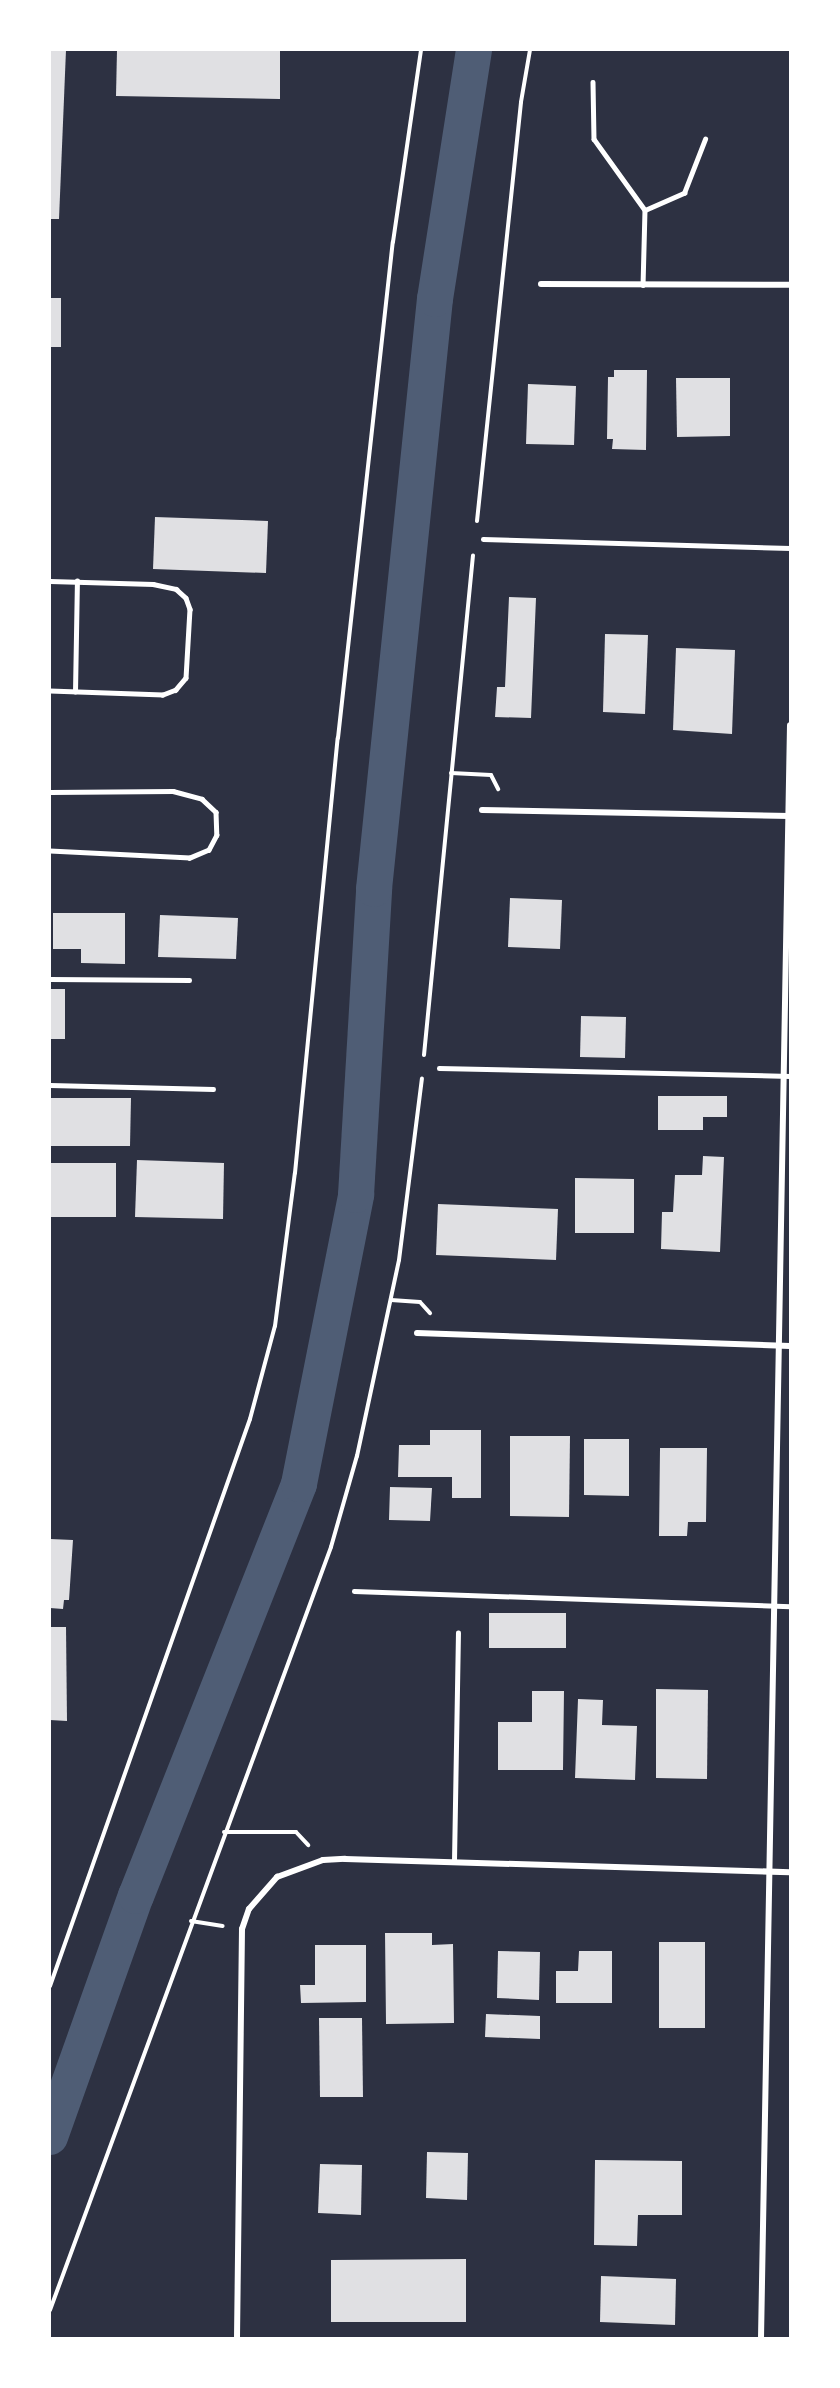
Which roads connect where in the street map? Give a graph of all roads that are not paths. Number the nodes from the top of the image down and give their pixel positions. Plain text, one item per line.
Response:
1 (593, 82) dead end
2 (705, 139) dead end
3 (645, 210) junction
4 (541, 284) dead end
5 (643, 285) junction
6 (790, 285) edge
7 (483, 539) dead end
8 (790, 548) edge
9 (50, 580) edge
10 (77, 581) junction
11 (50, 691) edge
12 (75, 692) junction
13 (790, 725) edge
14 (50, 792) edge
15 (482, 810) dead end
16 (790, 816) edge
17 (50, 851) edge
18 (50, 979) edge
19 (189, 980) dead end
20 (439, 1068) dead end
21 (787, 1076) edge
22 (50, 1085) edge
23 (213, 1089) dead end
24 (417, 1334) dead end
25 (779, 1346) junction
26 (790, 1346) edge
27 (354, 1591) dead end
28 (774, 1605) junction
29 (790, 1606) edge
30 (458, 1633) dead end
31 (454, 1861) junction
32 (770, 1872) junction
33 (790, 1872) edge
34 (237, 2338) edge
35 (761, 2338) edge

1 - 3 lane
2 - 3 lane
3 - 5 lane
4 - 5 street
5 - 6 street
7 - 8 lane
9 - 10 lane
10 - 12 lane
10 - 12 lane
11 - 12 lane
13 - 16 street
14 - 17 lane
15 - 16 street
16 - 21 street
18 - 19 lane
20 - 21 lane
21 - 25 street
22 - 23 lane
24 - 25 street
25 - 26 street
25 - 28 street
27 - 28 lane
28 - 29 lane
28 - 32 street
30 - 31 lane
31 - 32 street
31 - 34 street
32 - 33 street
32 - 35 street

